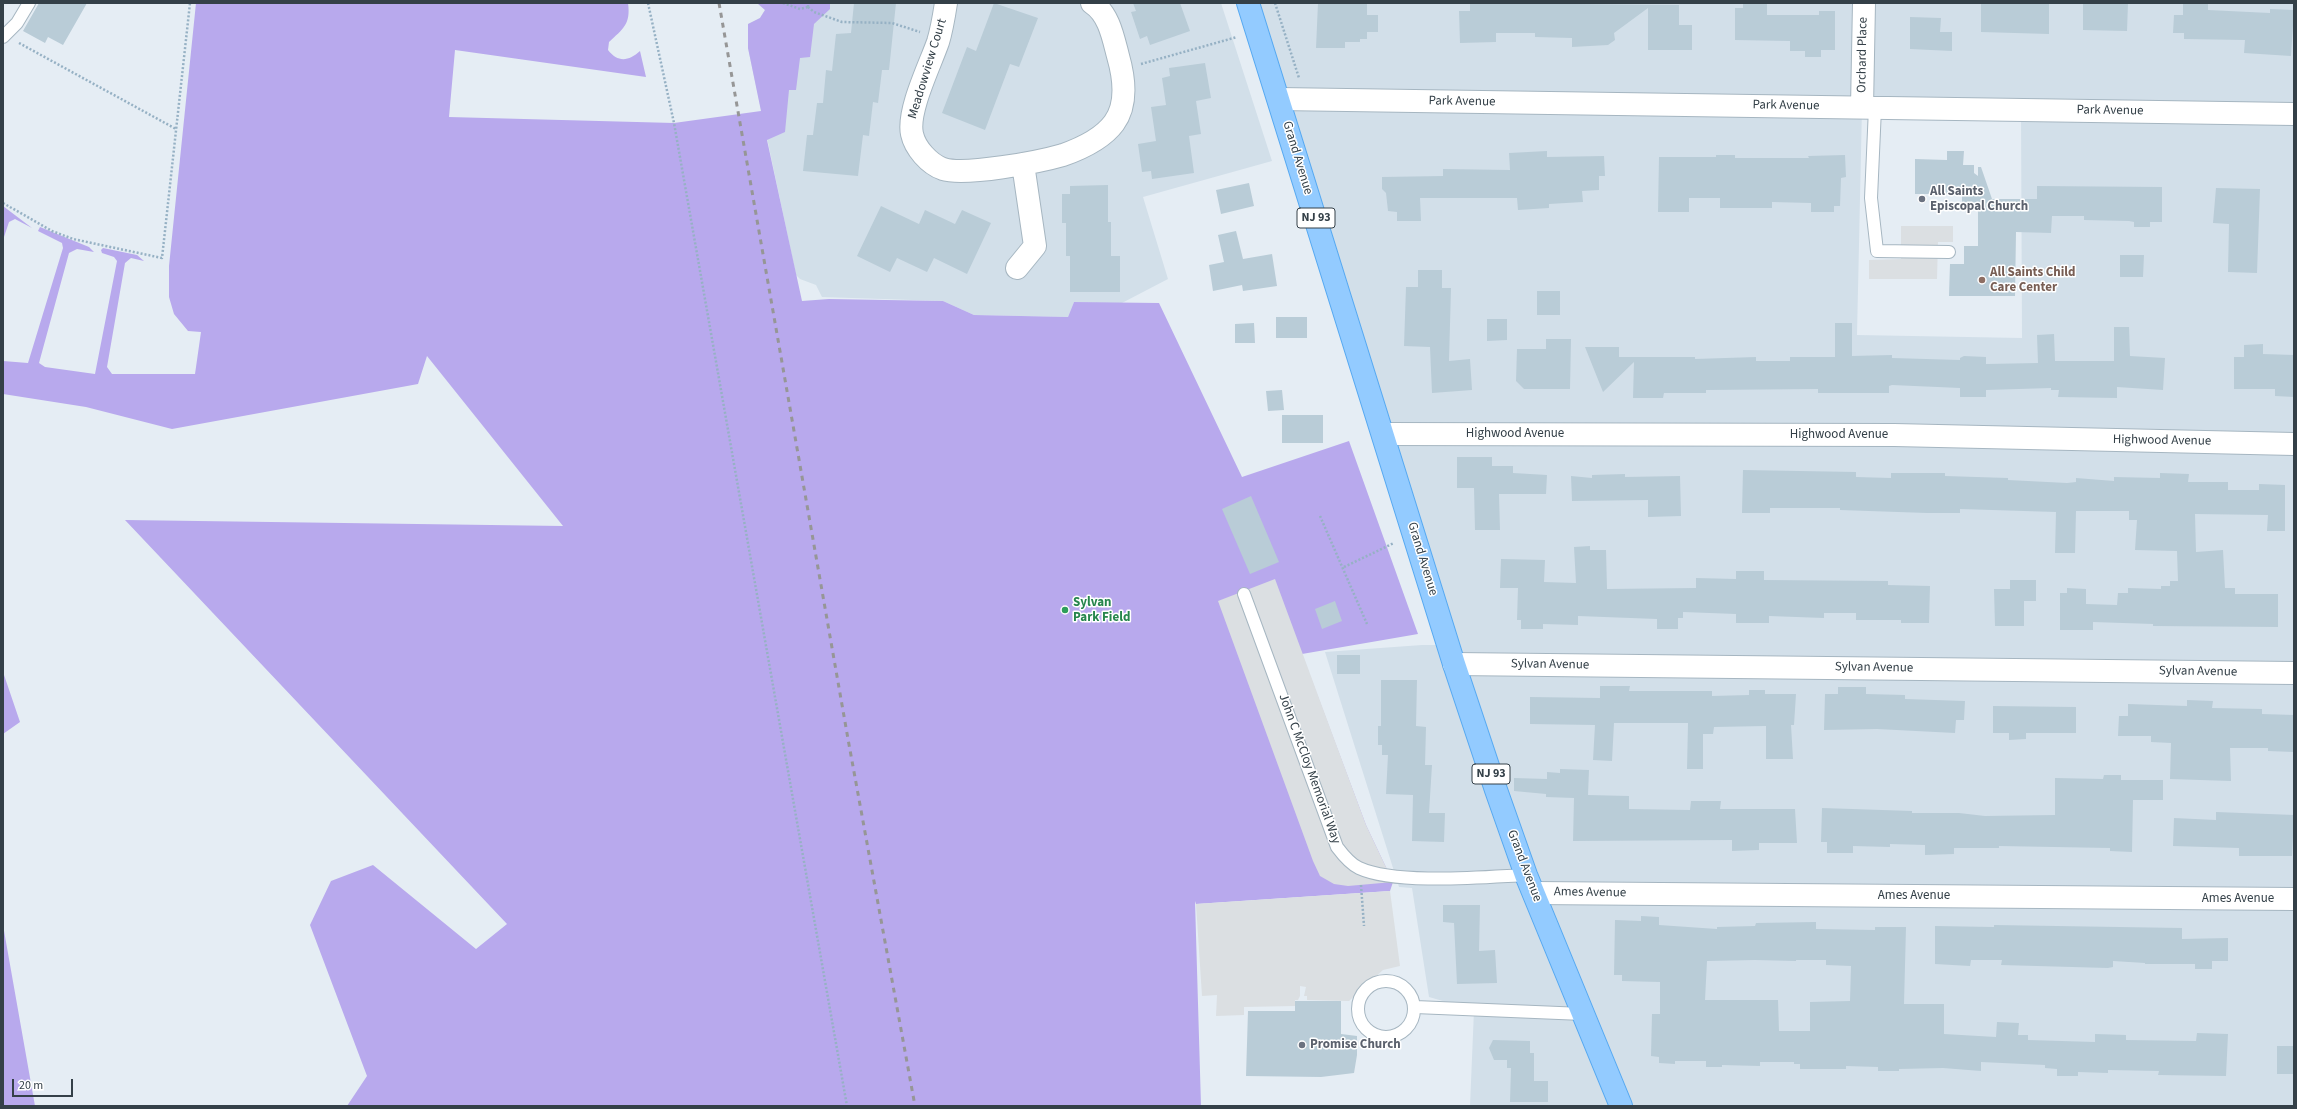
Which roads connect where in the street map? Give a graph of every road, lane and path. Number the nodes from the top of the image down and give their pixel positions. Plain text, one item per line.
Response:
1 (28, 3) edge
2 (190, 3) edge
3 (648, 3) edge
4 (783, 3) edge
5 (808, 3) edge
6 (946, 3) edge
7 (1092, 3) edge
8 (1248, 3) edge
9 (1274, 3) edge
10 (1864, 3) edge
11 (808, 7) junction
12 (1258, 32) junction
13 (4, 36) edge
14 (939, 40) junction
15 (1121, 69) junction
16 (1278, 99) junction
17 (1305, 99) junction
18 (1869, 107) junction
19 (2294, 114) edge
20 (176, 129) junction
21 (1023, 164) junction
22 (3, 203) edge
23 (1949, 252) dead end
24 (1017, 268) dead end
25 (1383, 434) junction
26 (2294, 444) edge
27 (1320, 516) dead end
28 (1413, 533) junction
29 (1344, 567) junction
30 (1244, 594) dead end
31 (1367, 624) dead end
32 (1454, 664) junction
33 (2294, 673) edge
34 (1530, 884) junction
35 (1361, 885) dead end
36 (2294, 899) edge
37 (1364, 926) dead end
38 (1414, 1007) junction
39 (1583, 1014) junction
40 (847, 1106) edge
41 (1621, 1106) edge

1 - 13 lane
2 - 20 path
3 - 40 path
4 - 11 path
5 - 11 path
6 - 14 street, Meadowview Court
7 - 15 street, Meadowview Court
8 - 12 main road, Grand Avenue / NJ 93
9 - 17 path
10 - 18 street, Orchard Place
11 - 14 path
12 - 15 path
12 - 16 main road, Grand Avenue / NJ 93
13 - 20 path
14 - 21 street, Meadowview Court
15 - 21 street, Meadowview Court
16 - 17 street, Park Avenue
16 - 25 main road, Grand Avenue / NJ 93
17 - 18 street, Park Avenue
18 - 19 street, Park Avenue
18 - 23 lane
20 - 22 path
21 - 24 street
25 - 26 street, Highwood Avenue
25 - 28 main road, Grand Avenue / NJ 93
27 - 29 path
28 - 29 path
28 - 32 main road, Grand Avenue / NJ 93
29 - 31 path
30 - 34 lane, John C McCloy Memorial Way
32 - 33 street, Sylvan Avenue
32 - 34 main road, Grand Avenue / NJ 93
34 - 36 street, Ames Avenue
34 - 39 main road, Grand Avenue / NJ 93
35 - 37 path
38 - 38 lane
38 - 39 lane
39 - 41 main road, Grand Avenue / NJ 93

